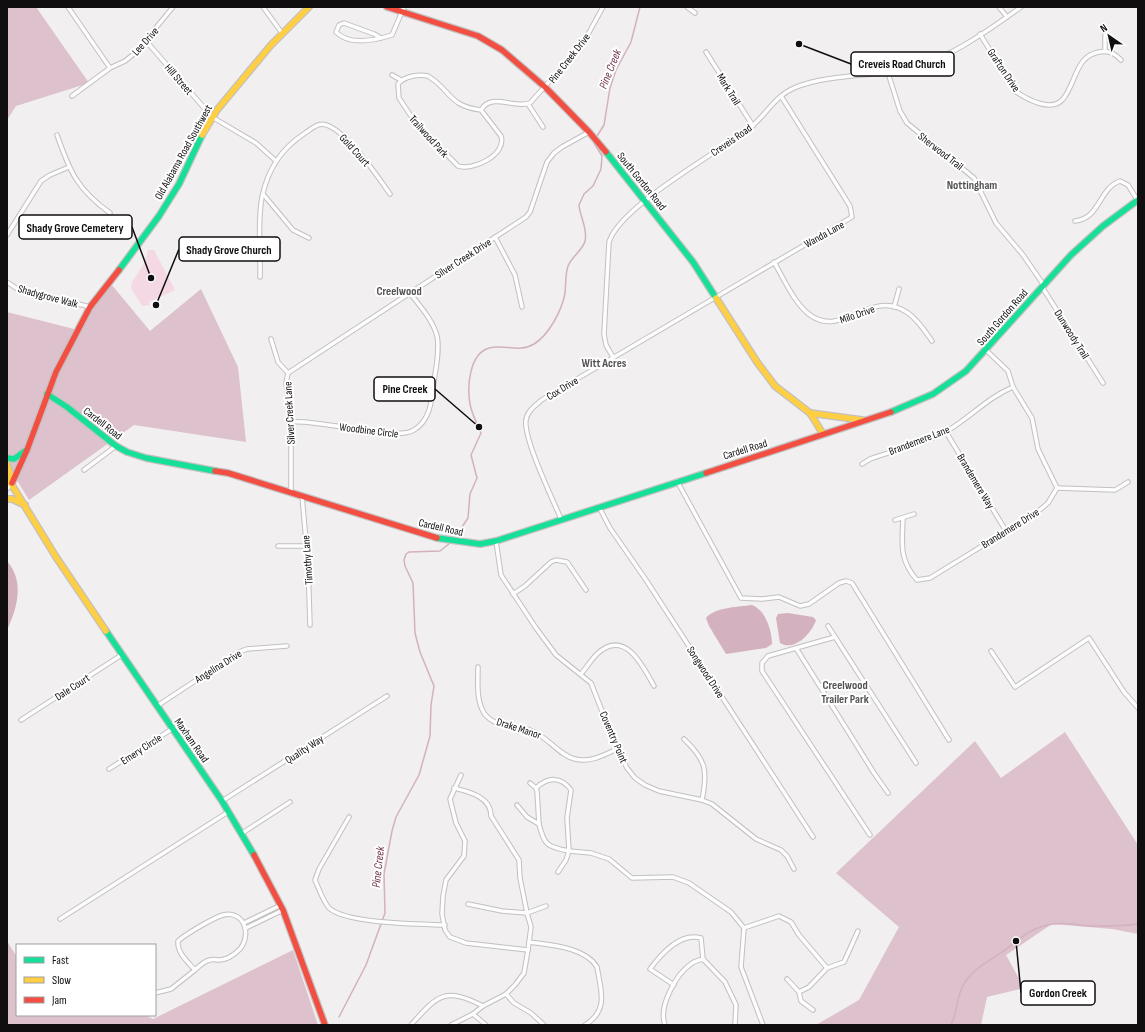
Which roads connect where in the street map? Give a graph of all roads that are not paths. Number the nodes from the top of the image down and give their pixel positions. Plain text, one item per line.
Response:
1 (68, 7) edge
2 (173, 7) edge
3 (263, 7) edge
4 (309, 7) edge
5 (387, 7) edge
6 (603, 7) edge
7 (687, 7) edge
8 (999, 7) edge
9 (1021, 7) edge
10 (403, 9) edge
11 (695, 13) dead end
12 (1007, 17) junction
13 (282, 33) junction
14 (980, 34) junction
15 (1105, 35) dead end
16 (381, 38) junction
17 (146, 41) junction
18 (1105, 51) junction
19 (706, 52) dead end
20 (1121, 60) dead end
21 (110, 68) junction
22 (888, 72) junction
23 (392, 75) dead end
24 (401, 80) junction
25 (545, 87) junction
26 (72, 96) dead end
27 (781, 96) junction
28 (528, 104) junction
29 (481, 110) junction
30 (212, 117) junction
31 (753, 126) junction
32 (543, 127) dead end
33 (589, 132) junction
34 (57, 135) dead end
35 (276, 161) junction
36 (69, 167) junction
37 (263, 193) junction
38 (390, 194) dead end
39 (645, 200) junction
40 (1138, 201) edge
41 (110, 213) dead end
42 (1075, 221) dead end
43 (7, 235) edge
44 (495, 237) junction
45 (309, 238) dead end
46 (774, 262) junction
47 (260, 277) dead end
48 (7, 282) edge
49 (1043, 284) junction
50 (899, 290) dead end
51 (409, 292) junction
52 (716, 297) junction
53 (90, 307) junction
54 (522, 307) dead end
55 (894, 307) junction
56 (271, 340) dead end
57 (932, 340) dead end
58 (986, 350) junction
59 (614, 357) junction
60 (288, 373) junction
61 (1103, 383) dead end
62 (1013, 387) junction
63 (47, 394) junction
64 (810, 413) junction
65 (864, 420) junction
66 (291, 422) junction
67 (946, 432) junction
68 (823, 434) junction
69 (116, 446) junction
70 (27, 450) junction
71 (7, 458) edge
72 (7, 464) edge
73 (862, 464) dead end
74 (84, 470) dead end
75 (7, 477) edge
76 (677, 481) junction
77 (1128, 482) dead end
78 (12, 483) junction
79 (1057, 488) junction
80 (7, 489) edge
81 (291, 491) junction
82 (302, 494) junction
83 (7, 499) edge
84 (25, 504) junction
85 (599, 507) junction
86 (914, 514) dead end
87 (903, 518) junction
88 (561, 519) junction
89 (895, 520) dead end
90 (1006, 531) junction
91 (496, 541) junction
92 (278, 546) dead end
93 (306, 546) junction
94 (586, 590) dead end
95 (513, 594) junction
96 (310, 625) dead end
97 (828, 626) dead end
98 (835, 637) junction
99 (287, 646) dead end
100 (796, 648) junction
101 (991, 651) dead end
102 (123, 654) junction
103 (478, 668) dead end
104 (581, 674) junction
105 (654, 686) dead end
106 (387, 696) dead end
107 (156, 706) junction
108 (1138, 708) edge
109 (21, 720) dead end
110 (172, 729) junction
111 (684, 739) dead end
112 (949, 740) dead end
113 (617, 749) junction
114 (916, 763) dead end
115 (109, 769) dead end
116 (461, 775) dead end
117 (530, 784) dead end
118 (454, 788) junction
119 (536, 788) junction
120 (888, 793) dead end
121 (702, 800) junction
122 (222, 801) junction
123 (290, 802) dead end
124 (517, 805) dead end
125 (228, 812) junction
126 (349, 817) dead end
127 (539, 824) junction
128 (241, 834) junction
129 (870, 835) dead end
130 (813, 837) dead end
131 (569, 850) junction
132 (794, 869) dead end
133 (558, 872) dead end
134 (468, 904) dead end
135 (546, 906) dead end
136 (282, 907) junction
137 (526, 913) junction
138 (60, 919) dead end
139 (244, 923) junction
140 (445, 925) junction
141 (246, 928) junction
142 (744, 928) junction
143 (858, 931) dead end
144 (529, 942) junction
145 (528, 950) junction
146 (703, 959) junction
147 (827, 968) junction
148 (195, 970) junction
149 (787, 979) dead end
150 (674, 985) junction
151 (799, 992) junction
152 (156, 993) edge
153 (506, 994) junction
154 (482, 1006) junction
155 (813, 1010) dead end
156 (473, 1014) junction
157 (325, 1025) edge
158 (411, 1025) edge
159 (451, 1025) edge
160 (486, 1025) edge
161 (544, 1025) edge
162 (585, 1025) edge
163 (665, 1025) edge
164 (735, 1025) edge
165 (763, 1025) edge

1 - 21 street
2 - 17 street, Lee Drive
3 - 13 street
4 - 13 street, Old Alabama Road Southwest
5 - 10 street, South Gordon Road
6 - 25 street, Pine Creek Drive
7 - 11 street
8 - 12 street
9 - 12 street, Creveis Road
10 - 16 street
10 - 25 street, South Gordon Road
12 - 14 street, Creveis Road
13 - 30 street, Old Alabama Road Southwest
14 - 18 street, Grafton Drive
14 - 22 street, Creveis Road
15 - 18 street
16 - 16 street
17 - 21 street, Lee Drive
17 - 30 street, Hill Street
18 - 20 street
19 - 31 street, Mark Trail
21 - 26 street, Lee Drive
22 - 27 street, Creveis Road
22 - 49 street, Sherwood Trail
23 - 24 street
24 - 29 street
24 - 29 street, Trailwood Park
25 - 28 street
25 - 33 street, South Gordon Road
27 - 31 street, Creveis Road
27 - 46 street, Wanda Lane
28 - 29 street
28 - 32 street
30 - 35 street
30 - 53 street, Old Alabama Road Southwest
31 - 39 street, Creveis Road
33 - 39 street, South Gordon Road
33 - 44 street, Silver Creek Drive
34 - 36 street
35 - 37 street
35 - 38 street, Gold Court
36 - 41 street
36 - 43 street
37 - 45 street
37 - 47 street
39 - 52 street, South Gordon Road
39 - 59 street, Creveis Road
40 - 42 street
40 - 49 street, South Gordon Road
44 - 51 street, Silver Creek Drive
44 - 54 street
46 - 52 street, Wanda Lane
46 - 55 street, Milo Drive
48 - 53 street, Shadygrove Walk
49 - 58 street, South Gordon Road
49 - 61 street, Dunwoody Trail
50 - 55 street
51 - 60 street, Silver Creek Drive
51 - 66 street, Woodbine Circle
52 - 59 street, Cox Drive
52 - 64 street, South Gordon Road
53 - 63 street, Old Alabama Road Southwest
55 - 57 street, Milo Drive
56 - 60 street, Silver Creek Lane
58 - 62 street
58 - 65 street, South Gordon Road
59 - 88 street, Cox Drive
60 - 66 street, Silver Creek Lane
62 - 67 street, Brandemere Lane
62 - 79 street
63 - 69 street, Cardell Road
63 - 70 street, Old Alabama Road Southwest
64 - 65 street
64 - 68 street, South Gordon Road
65 - 68 street, Cardell Road
66 - 81 street, Silver Creek Lane
67 - 73 street, Brandemere Lane
67 - 90 street, Brandemere Way
68 - 76 street, Cardell Road
69 - 74 street
69 - 81 street, Cardell Road
70 - 71 street
70 - 78 street, Old Alabama Road Southwest
72 - 78 street, Maxham Road
75 - 78 street, Maxham Road
76 - 85 street, Cardell Road
76 - 112 street
77 - 79 street
78 - 80 street, Old Alabama Road Southwest
78 - 84 street, Maxham Road
79 - 90 street, Brandemere Drive
81 - 82 street, Cardell Road
82 - 91 street, Cardell Road
82 - 93 street, Timothy Lane
83 - 84 street
84 - 102 street, Maxham Road
85 - 88 street, Cardell Road
85 - 130 street, Songwood Drive
86 - 87 street
87 - 89 street
87 - 90 street, Brandemere Drive
88 - 91 street, Cardell Road
91 - 95 street, Coventry Point
92 - 93 street
93 - 96 street, Timothy Lane
94 - 95 street
95 - 104 street, Coventry Point
97 - 98 street
98 - 100 street
98 - 114 street
99 - 107 street, Angelina Drive
100 - 120 street
100 - 129 street
101 - 108 street
102 - 107 street, Maxham Road
102 - 109 street, Dale Court
103 - 113 street, Drake Manor
104 - 105 street
104 - 113 street, Coventry Point
106 - 122 street, Quality Way
107 - 110 street, Maxham Road
110 - 115 street, Emery Circle
110 - 122 street, Maxham Road
111 - 121 street
113 - 121 street, Coventry Point
116 - 118 street
117 - 119 street
118 - 137 street
118 - 140 street
119 - 127 street
119 - 131 street
121 - 132 street, Coventry Point
122 - 125 street, Maxham Road
123 - 128 street
124 - 127 street
125 - 128 street, Maxham Road
125 - 138 street
126 - 140 street
127 - 131 street
128 - 136 street, Maxham Road
131 - 133 street
131 - 142 street
134 - 137 street
135 - 137 street
136 - 139 street
136 - 141 street
136 - 157 street, Maxham Road
137 - 144 street
139 - 141 street
139 - 148 street
140 - 145 street
141 - 148 street
142 - 147 street
142 - 165 street
143 - 147 street
144 - 145 street
144 - 162 street
145 - 153 street
146 - 150 street
146 - 150 street
146 - 164 street
147 - 151 street
148 - 152 street
149 - 151 street
150 - 163 street
151 - 155 street
153 - 154 street
153 - 161 street
154 - 156 street
154 - 158 street
156 - 159 street
156 - 160 street

